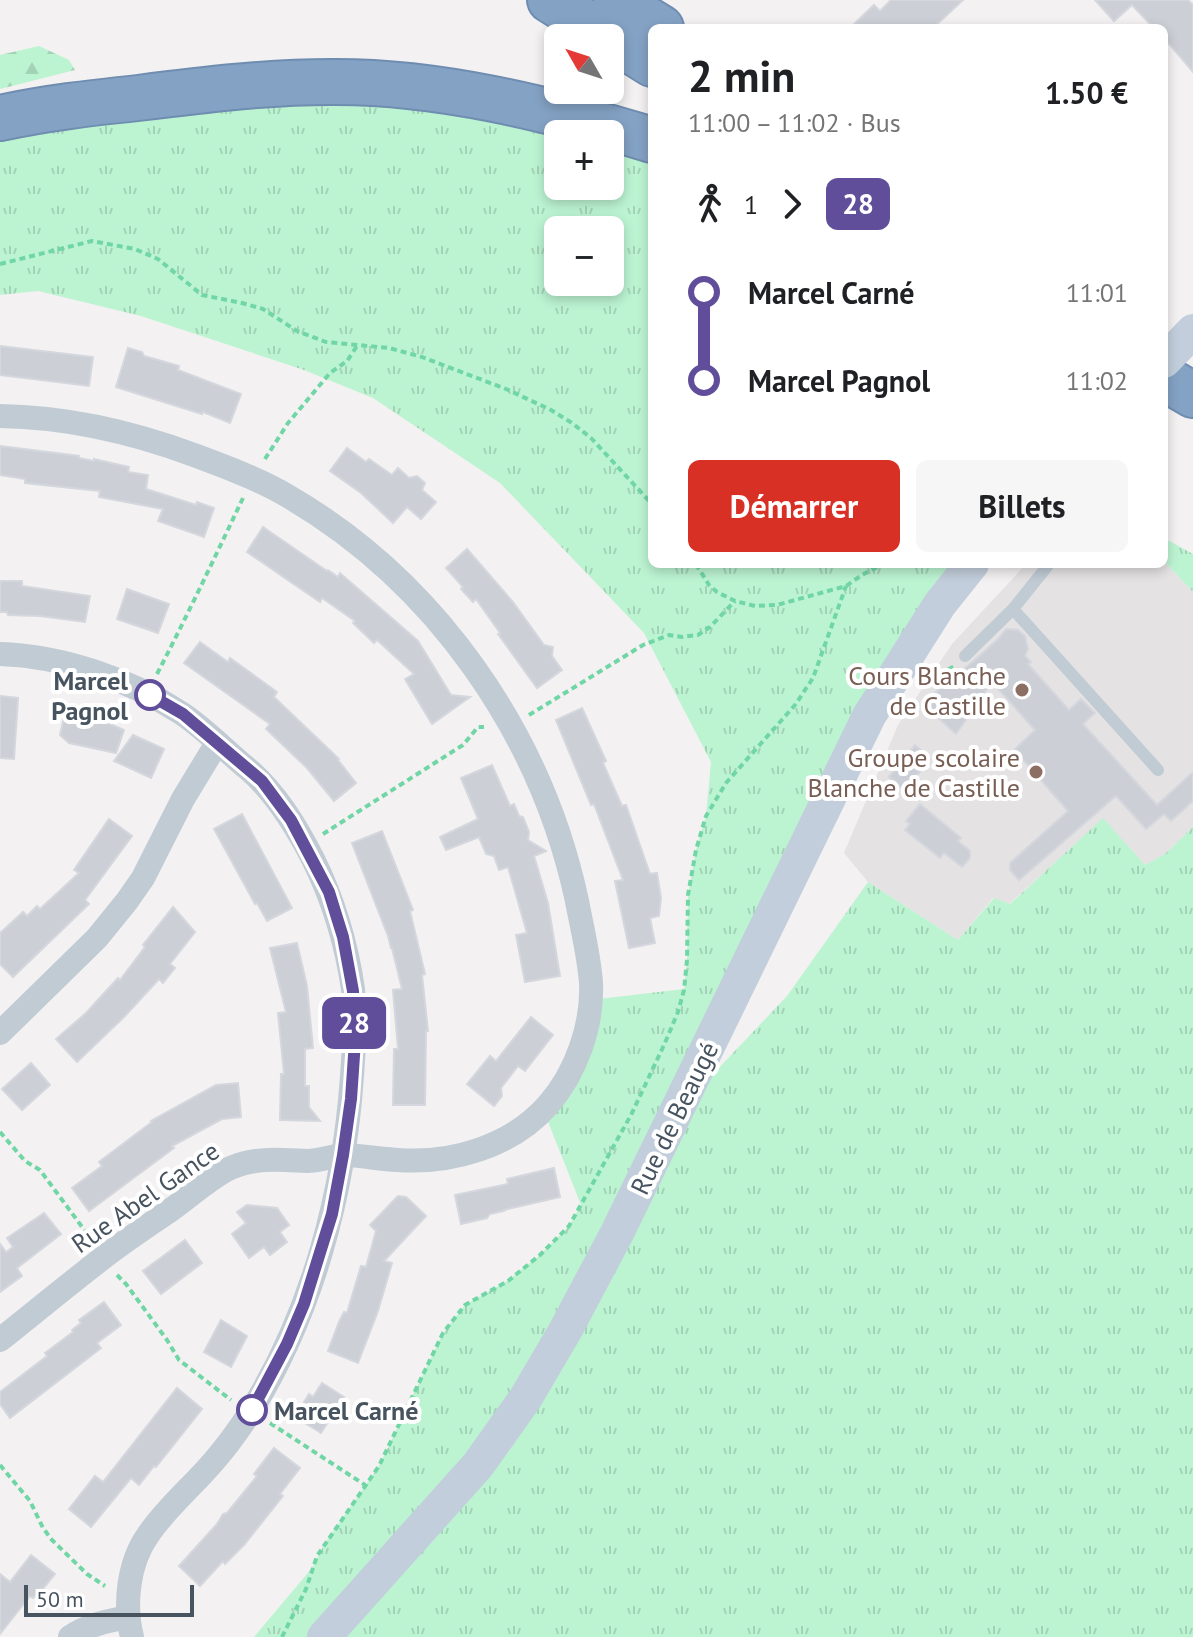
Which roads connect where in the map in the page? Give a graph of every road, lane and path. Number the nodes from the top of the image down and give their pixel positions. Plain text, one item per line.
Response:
1 (550, 0) edge
2 (616, 0) edge
3 (655, 24) edge
4 (648, 61) edge
5 (0, 119) edge
6 (648, 139) edge
7 (0, 264) edge
8 (1193, 331) edge
9 (1168, 343) edge
10 (357, 346) junction
11 (1168, 357) edge
12 (1193, 359) edge
13 (1168, 380) edge
14 (1193, 395) edge
15 (0, 416) edge
16 (252, 480) junction
17 (648, 500) edge
18 (698, 568) edge
19 (875, 568) edge
20 (969, 568) edge
21 (1046, 568) edge
22 (846, 586) junction
23 (735, 601) junction
24 (1013, 609) junction
25 (0, 654) edge
26 (965, 656) dead end
27 (147, 694) junction
28 (511, 726) junction
29 (217, 743) junction
30 (1158, 770) dead end
31 (306, 845) junction
32 (0, 1033) edge
33 (0, 1132) edge
34 (343, 1155) junction
35 (104, 1257) junction
36 (0, 1340) edge
37 (250, 1413) junction
38 (0, 1465) edge
39 (365, 1485) junction
40 (129, 1618) edge
41 (70, 1637) edge
42 (282, 1637) edge
43 (324, 1637) edge

1 - 4 highway
2 - 3 highway
5 - 6 highway
7 - 10 path
8 - 11 street, bridge
9 - 12 highway
10 - 16 path
10 - 17 path
13 - 14 highway
15 - 16 street, Rue Abel Gance
16 - 27 path
16 - 28 street, Rue Abel Gance
18 - 23 path
19 - 22 path
20 - 43 street, Rue de Beaugé
21 - 24 lane
22 - 23 path
22 - 39 path
23 - 28 path
24 - 26 lane
24 - 30 lane
25 - 27 street
27 - 29 street
28 - 31 path
28 - 34 street, Rue Abel Gance
29 - 31 street
29 - 32 street
31 - 34 street
33 - 35 path
34 - 35 street, Rue Abel Gance
34 - 37 street
35 - 36 street, Rue Abel Gance
35 - 37 path
37 - 39 path
37 - 40 street
38 - 40 path
39 - 42 path
40 - 41 street

